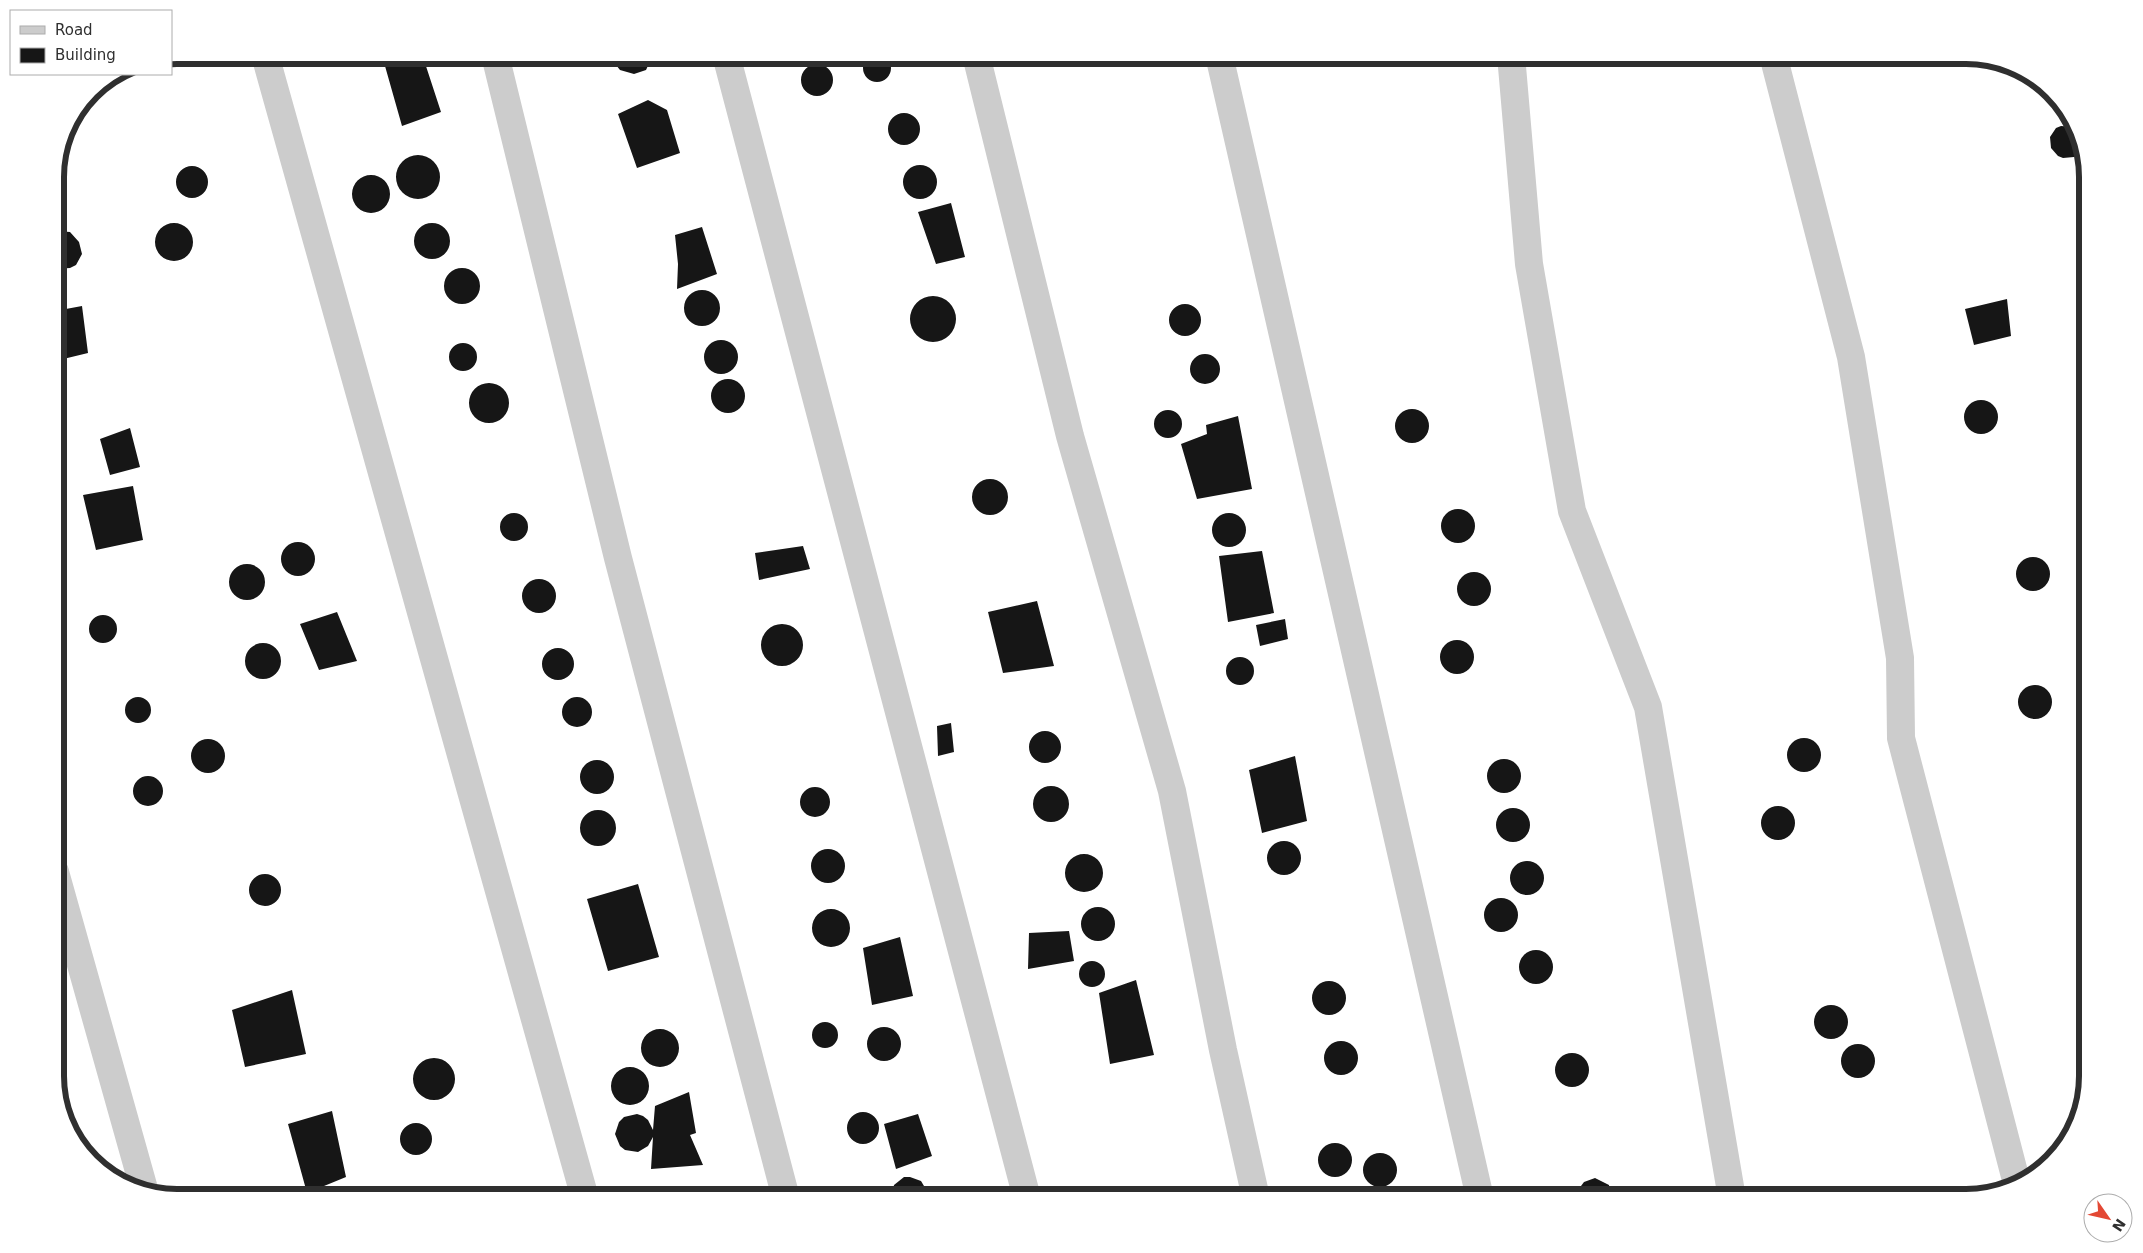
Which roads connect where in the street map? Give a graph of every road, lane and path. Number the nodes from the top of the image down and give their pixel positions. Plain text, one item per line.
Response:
1 (268, 64) edge
2 (497, 64) edge
3 (728, 64) edge
4 (978, 64) edge
5 (1222, 64) edge
6 (1512, 64) edge
7 (1775, 64) edge
8 (64, 904) edge
9 (2015, 1178) edge
10 (143, 1184) edge
11 (582, 1189) edge
12 (784, 1189) edge
13 (1025, 1189) edge
14 (1254, 1189) edge
15 (1478, 1189) edge
16 (1730, 1189) edge

1 - 11 street
2 - 12 street
3 - 13 street
4 - 14 street
5 - 15 street
6 - 16 street
7 - 9 street
8 - 10 street

